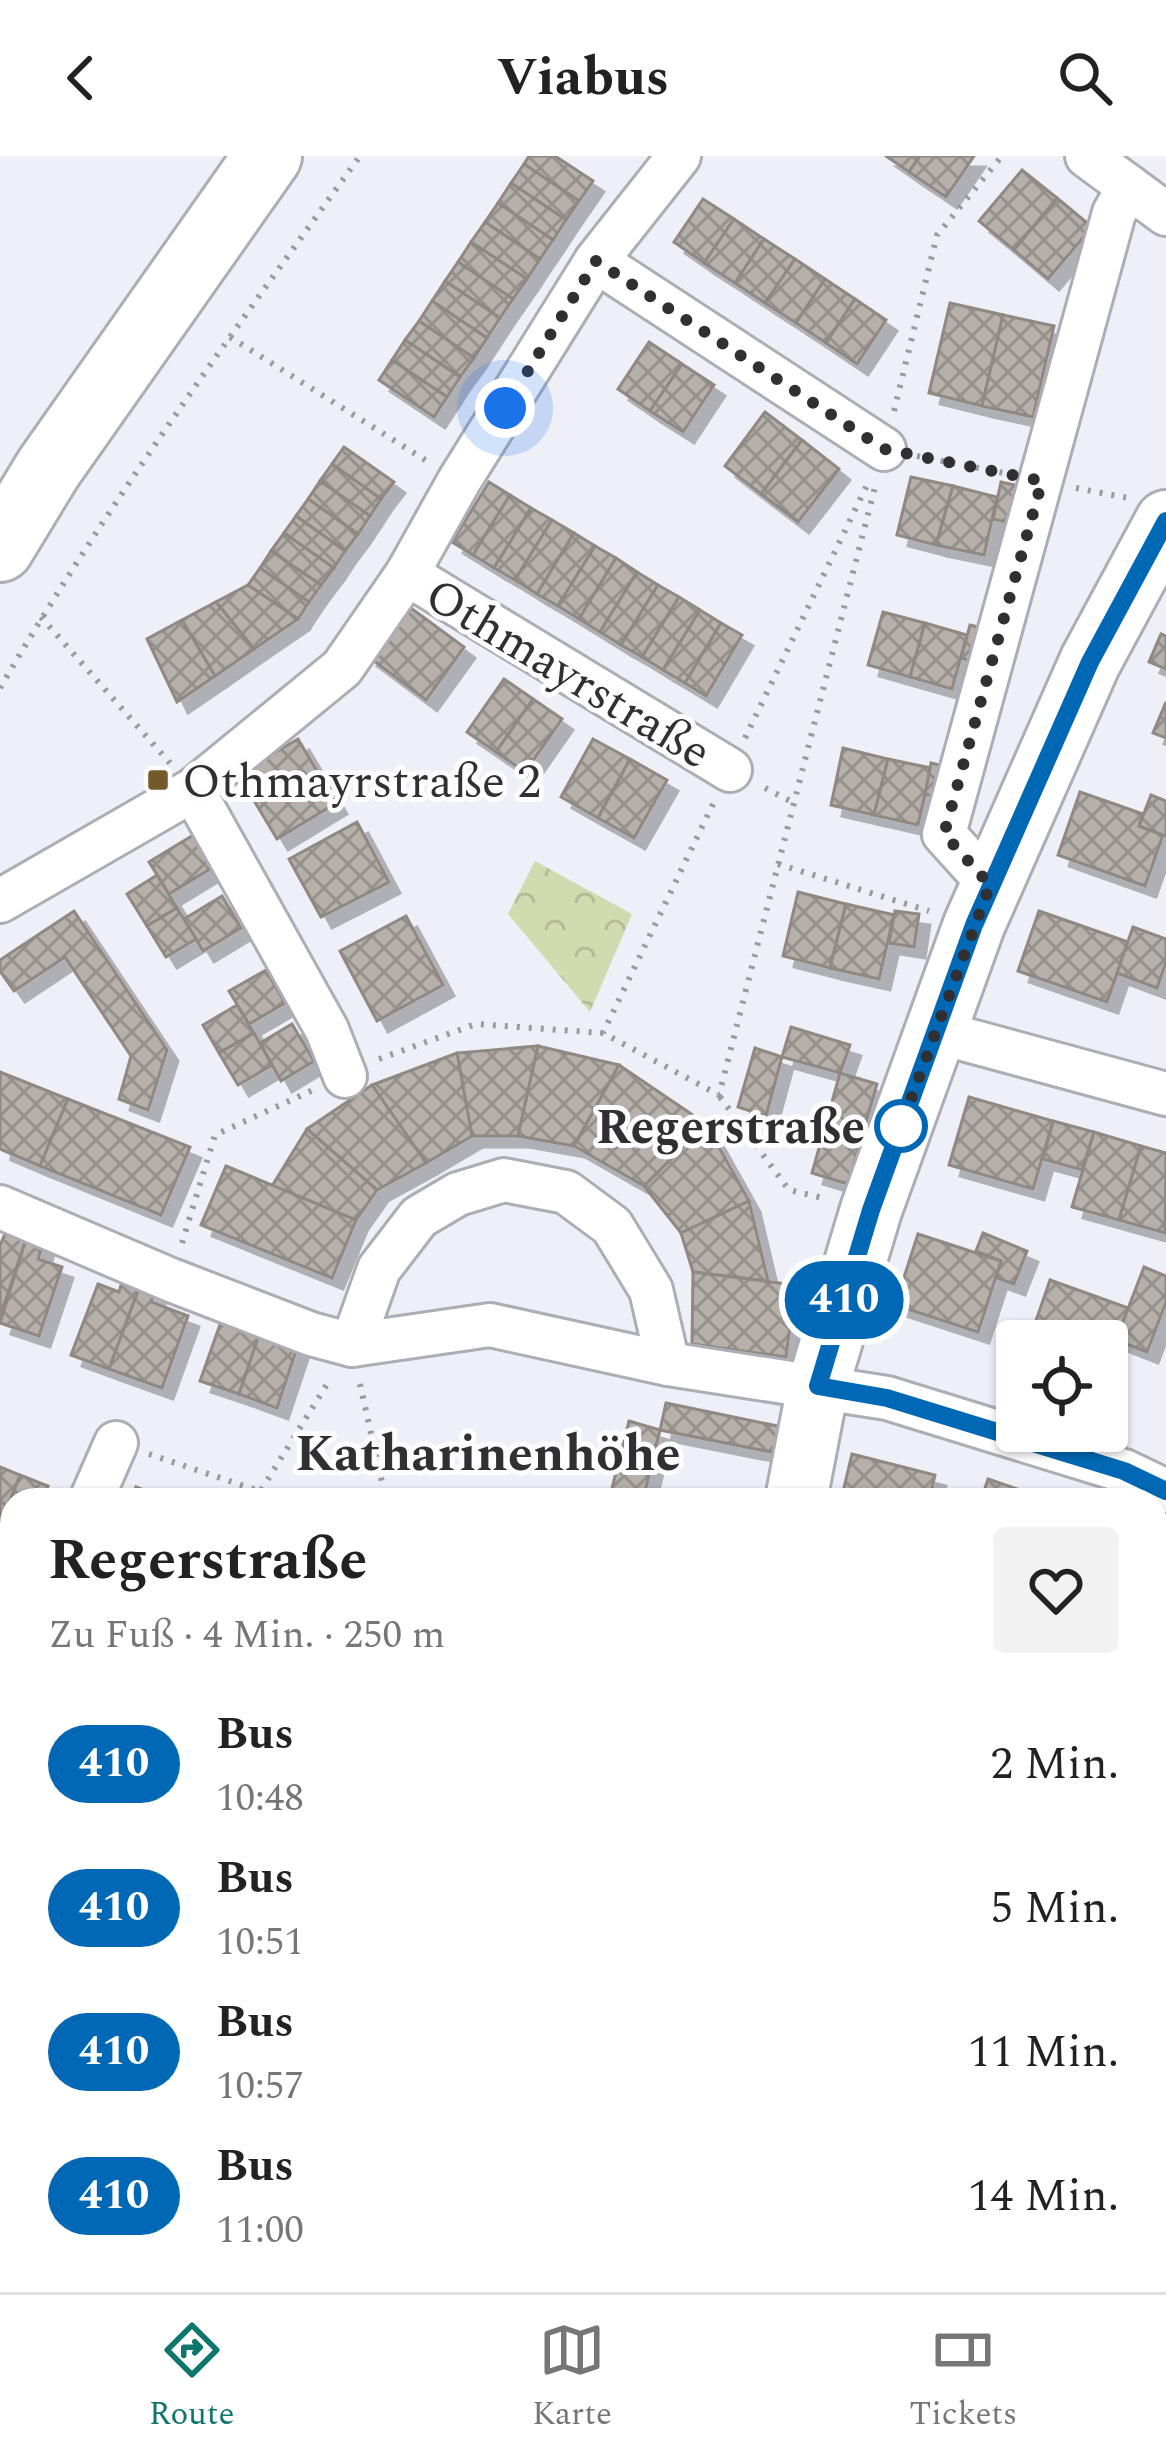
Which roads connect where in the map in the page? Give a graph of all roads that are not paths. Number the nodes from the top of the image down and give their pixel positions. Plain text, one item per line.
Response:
1 (268, 156) edge
2 (680, 156) edge
3 (1087, 156) edge
4 (1129, 187) junction
5 (1166, 214) edge
6 (596, 261) junction
7 (884, 449) road end
8 (1156, 511) edge
9 (0, 548) edge
10 (407, 574) junction
11 (730, 770) dead end
12 (193, 790) junction
13 (0, 901) edge
14 (982, 905) junction
15 (934, 1031) junction
16 (345, 1076) dead end
17 (1166, 1094) edge
18 (0, 1207) edge
19 (352, 1345) junction
20 (668, 1364) junction
21 (818, 1386) junction
22 (116, 1443) road end
23 (96, 1488) edge
24 (798, 1488) edge
25 (1160, 1488) edge

1 - 9 main road
2 - 6 street, Othmayrstraße
3 - 4 street
4 - 5 street
4 - 14 street
6 - 7 street
6 - 10 street, Othmayrstraße
8 - 14 street
10 - 11 street, Othmayrstraße
10 - 12 street, Othmayrstraße
12 - 13 street, Othmayrstraße
12 - 16 street
14 - 15 street
15 - 17 street
15 - 21 street
18 - 19 street
19 - 20 street
19 - 20 street
20 - 21 street
21 - 24 street
21 - 25 street
22 - 23 street

